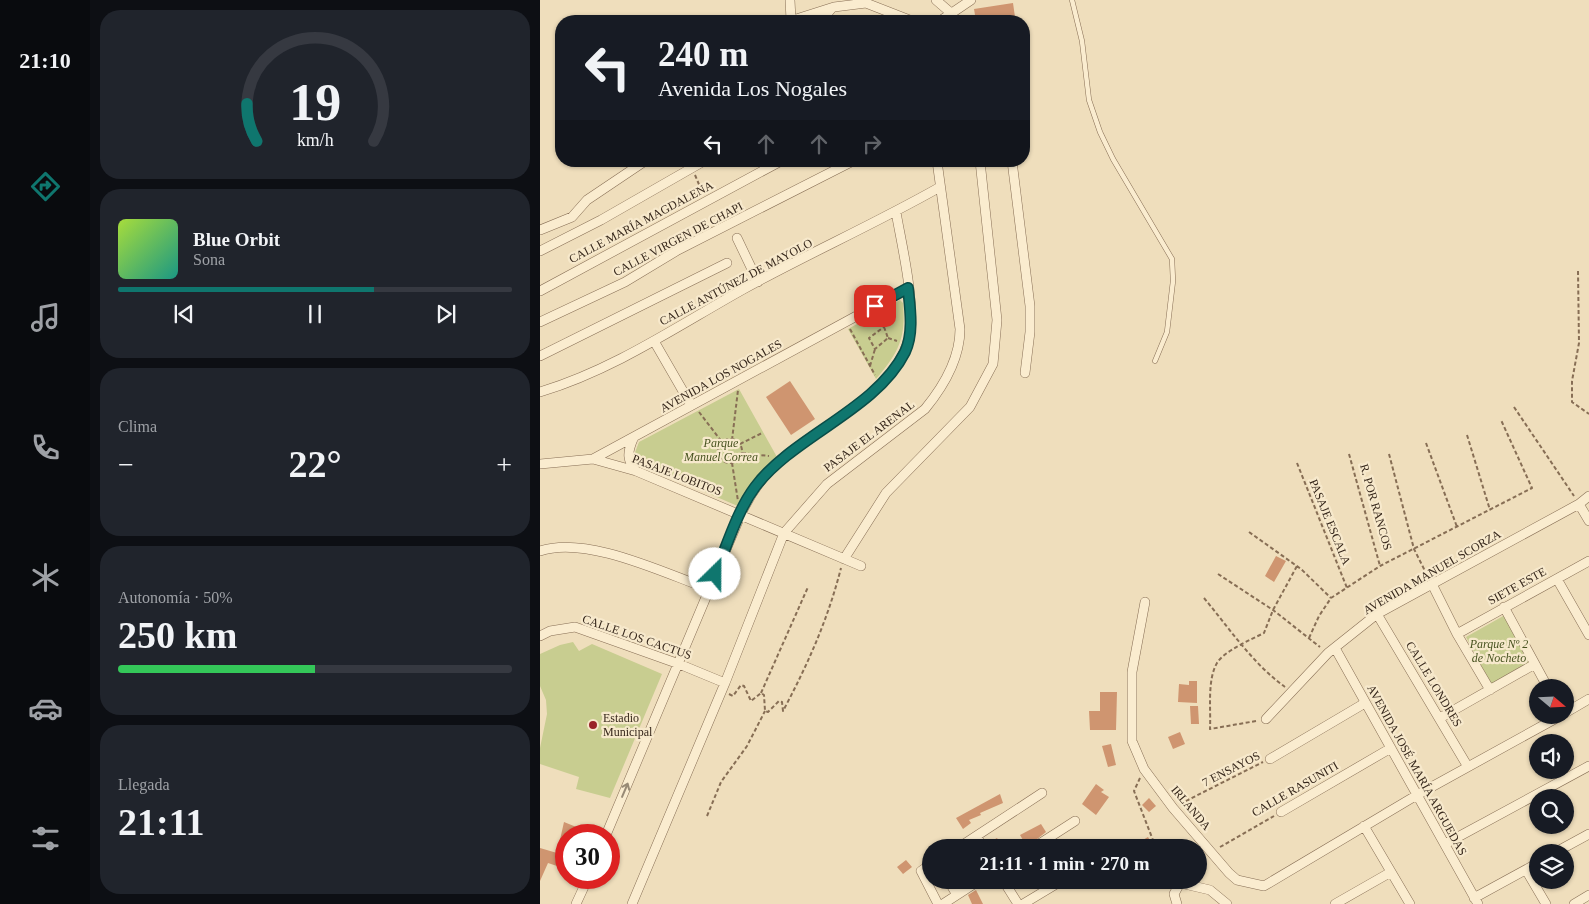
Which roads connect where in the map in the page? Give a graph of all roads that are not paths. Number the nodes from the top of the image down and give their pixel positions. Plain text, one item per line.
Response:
1 (790, 0) edge
2 (842, 0) edge
3 (936, 0) edge
4 (971, 0) edge
5 (1072, 0) edge
6 (834, 7) junction
7 (951, 13) junction
8 (791, 15) edge
9 (809, 15) edge
10 (827, 15) edge
11 (897, 15) edge
12 (948, 15) edge
13 (636, 167) edge
14 (693, 167) edge
15 (769, 167) edge
16 (841, 167) edge
17 (938, 167) edge
18 (981, 167) edge
19 (1013, 167) edge
20 (940, 187) junction
21 (896, 212) junction
22 (540, 230) edge
23 (737, 238) dead end
24 (540, 251) edge
25 (727, 263) dead end
26 (758, 282) junction
27 (908, 288) junction
28 (540, 291) edge
29 (540, 322) edge
30 (654, 341) junction
31 (540, 356) edge
32 (1155, 361) dead end
33 (1024, 373) dead end
34 (540, 392) edge
35 (691, 405) junction
36 (633, 439) junction
37 (593, 459) junction
38 (540, 464) edge
39 (636, 472) junction
40 (1589, 496) edge
41 (1579, 504) junction
42 (741, 514) junction
43 (1589, 521) edge
44 (784, 532) junction
45 (540, 551) edge
46 (844, 559) junction
47 (1589, 560) edge
48 (861, 566) dead end
49 (1557, 579) junction
50 (1432, 584) junction
51 (709, 589) junction
52 (1144, 602) dead end
53 (1504, 607) junction
54 (1377, 614) junction
55 (1457, 634) junction
56 (540, 636) edge
57 (1589, 636) edge
58 (1331, 650) junction
59 (679, 664) junction
60 (1535, 664) junction
61 (1543, 679) edge
62 (725, 683) junction
63 (1490, 690) junction
64 (1589, 699) edge
65 (1365, 703) junction
66 (1574, 708) edge
67 (1440, 718) junction
68 (1266, 719) road end
69 (1545, 724) edge
70 (1391, 748) junction
71 (1270, 759) road end
72 (1468, 766) junction
73 (1589, 766) edge
74 (1042, 793) dead end
75 (1417, 795) junction
76 (1282, 812) road end
77 (1075, 821) dead end
78 (611, 824) edge
79 (1364, 826) junction
80 (1589, 834) edge
81 (977, 837) joint
82 (974, 839) edge
83 (1047, 839) edge
84 (1445, 844) junction
85 (1571, 844) edge
86 (1529, 868) edge
87 (1526, 870) junction
88 (1391, 872) junction
89 (583, 889) edge
90 (930, 889) edge
91 (953, 889) edge
92 (966, 889) edge
93 (1009, 889) edge
94 (1047, 889) edge
95 (957, 895) junction
96 (1589, 895) edge
97 (1476, 901) edge
98 (576, 904) edge
99 (632, 904) edge
100 (938, 904) edge
101 (943, 904) edge
102 (1018, 904) edge
103 (1023, 904) edge
104 (1177, 904) edge
105 (1227, 904) edge
106 (1335, 904) edge
107 (1410, 904) edge
108 (1546, 904) edge
109 (1574, 904) edge

1 - 8 street
2 - 6 street
3 - 7 street
4 - 7 street
5 - 32 lane
6 - 9 street
6 - 10 street
6 - 11 street
7 - 12 street
13 - 22 street
14 - 24 street
15 - 28 street, CALLE MARÍA MAGDALENA
16 - 29 street, CALLE VIRGEN DE CHAPI
17 - 20 street, PASAJE EL ARENAL
18 - 46 street
19 - 33 street
20 - 21 street, CALLE ANTÚNEZ DE MAYOLO
20 - 44 street, PASAJE EL ARENAL
21 - 26 street, CALLE ANTÚNEZ DE MAYOLO
21 - 27 street
23 - 26 street
25 - 31 street
26 - 30 street, CALLE ANTÚNEZ DE MAYOLO
27 - 35 street, AVENIDA LOS NOGALES
27 - 42 street
30 - 34 street, CALLE ANTÚNEZ DE MAYOLO
30 - 35 street
35 - 36 street, AVENIDA LOS NOGALES
36 - 37 street, AVENIDA LOS NOGALES
36 - 39 street
37 - 38 street, AVENIDA LOS NOGALES
37 - 39 street, PASAJE LOBITOS
39 - 42 street, PASAJE LOBITOS
40 - 41 street, AVENIDA MANUEL SCORZA
41 - 43 street
41 - 50 street, AVENIDA MANUEL SCORZA
42 - 44 street, PASAJE LOBITOS
42 - 51 street
44 - 46 street, PASAJE LOBITOS
44 - 62 street, PASAJE EL ARENAL
45 - 51 street
46 - 48 street, PASAJE LOBITOS
47 - 49 street, SIETE ESTE
49 - 53 street, SIETE ESTE
49 - 57 street
50 - 54 street, AVENIDA MANUEL SCORZA
50 - 55 street
51 - 59 street
52 - 79 street, IRLANDA
53 - 55 street, SIETE ESTE
53 - 60 street
54 - 58 street, AVENIDA MANUEL SCORZA
54 - 67 street, CALLE LONDRES
55 - 63 street
56 - 59 street, CALLE LOS CACTUS
58 - 65 street, AVENIDA JOSÉ MARÍA ARGUEDAS
58 - 68 street, AVENIDA MANUEL SCORZA
59 - 62 street, CALLE LOS CACTUS
78 -> 59 street
60 - 61 street
60 - 63 street
62 - 99 street, PASAJE EL ARENAL
63 - 67 street
64 - 66 street
65 - 70 street, AVENIDA JOSÉ MARÍA ARGUEDAS
65 - 71 street
67 - 72 street, CALLE LONDRES
69 - 72 street, IRLANDA
70 - 75 street, AVENIDA JOSÉ MARÍA ARGUEDAS
70 - 76 street, CALLE RASUNITI
72 - 75 street, IRLANDA
73 - 84 street
74 - 81 street
75 - 79 street, IRLANDA
75 - 84 street, AVENIDA JOSÉ MARÍA ARGUEDAS
77 - 83 street
79 - 88 street
80 - 85 street
81 - 82 street
84 - 97 street, AVENIDA JOSÉ MARÍA ARGUEDAS
86 - 87 street
87 - 97 street
87 - 108 street
88 - 106 street
88 - 107 street
89 - 98 street
90 - 100 street
91 - 95 street
92 - 95 street
93 - 102 street
94 - 103 street
95 - 101 street
96 - 109 street
104 - 105 street

